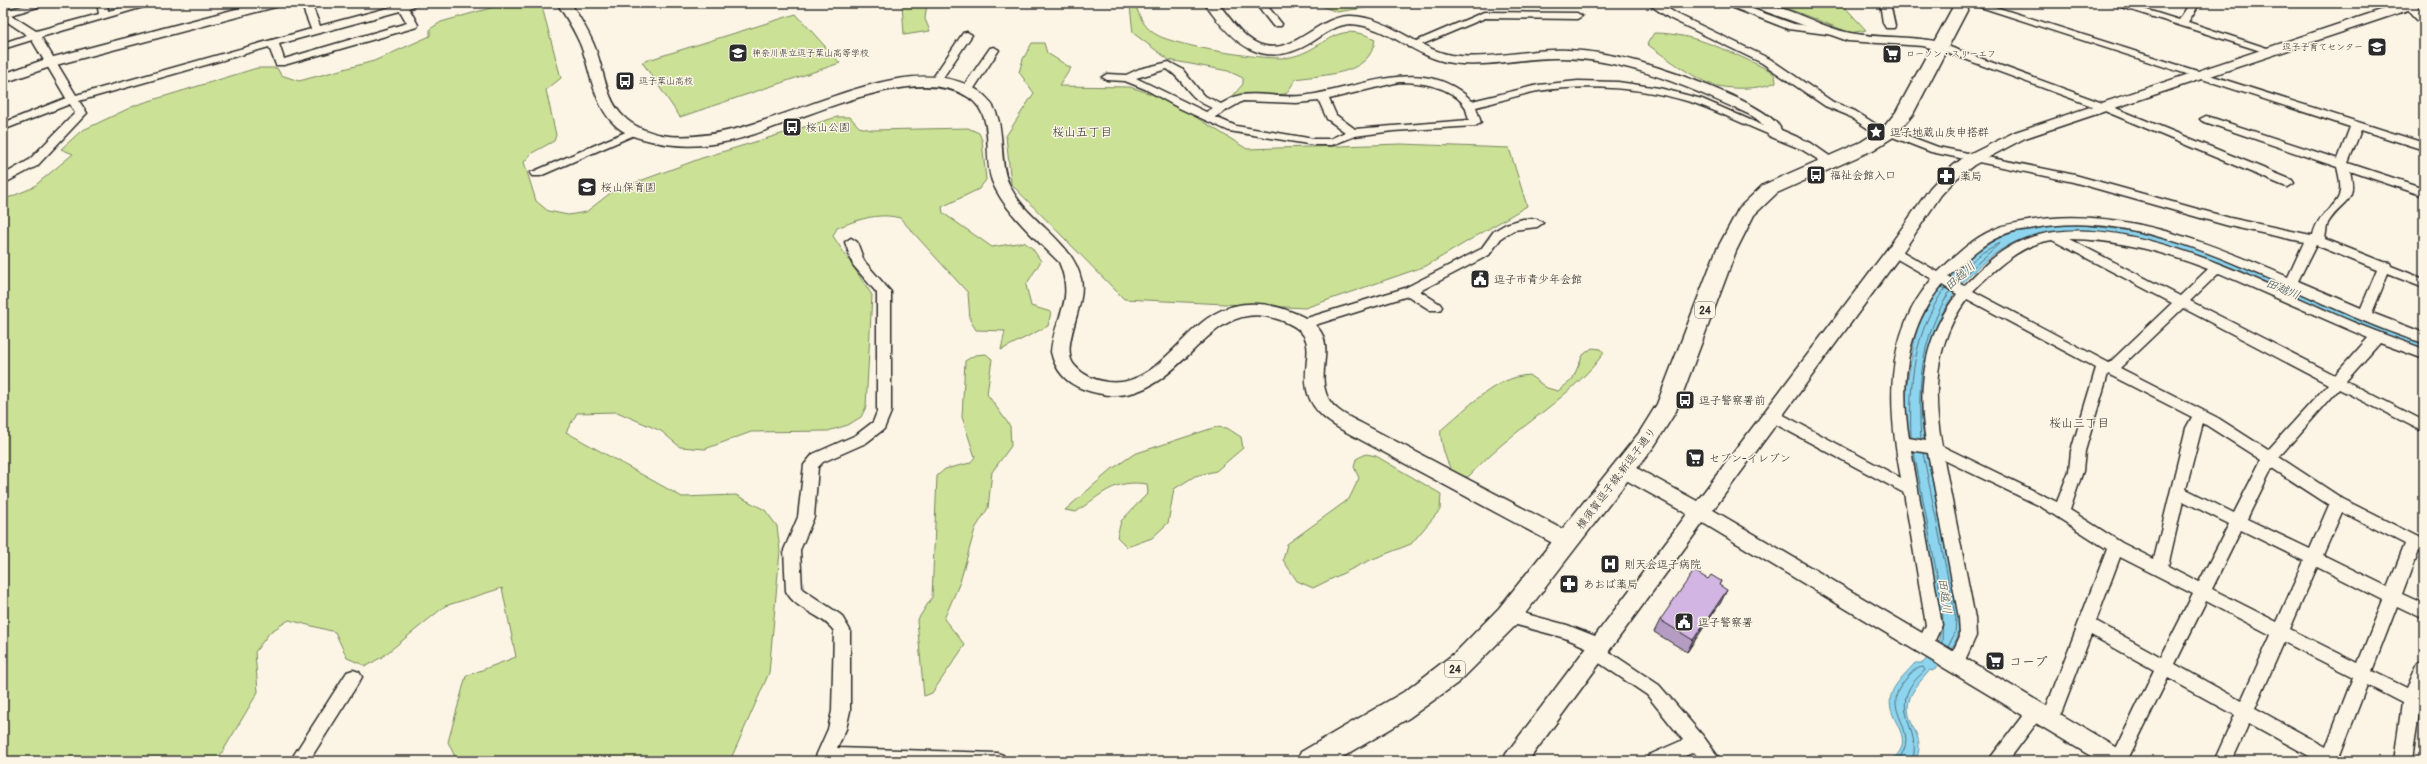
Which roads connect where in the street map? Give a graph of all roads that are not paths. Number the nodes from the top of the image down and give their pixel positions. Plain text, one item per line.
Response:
1 (46, 3) edge
2 (102, 3) edge
3 (152, 3) edge
4 (274, 3) edge
5 (306, 3) edge
6 (417, 3) edge
7 (564, 3) edge
8 (1211, 3) edge
9 (1260, 3) edge
10 (1652, 3) edge
11 (1726, 3) edge
12 (1755, 3) edge
13 (1885, 3) edge
14 (1963, 3) edge
15 (1973, 3) edge
16 (2114, 3) edge
17 (2196, 3) edge
18 (2412, 4) edge
19 (403, 7) junction
20 (4, 14) edge
21 (104, 15) junction
22 (1577, 16) dead end
23 (2424, 21) edge
24 (1277, 24) dead end
25 (2182, 24) junction
26 (1890, 26) dead end
27 (317, 30) junction
28 (1834, 32) junction
29 (35, 35) junction
30 (967, 35) dead end
31 (273, 43) junction
32 (1412, 45) junction
33 (3, 46) edge
34 (1939, 46) junction
35 (994, 50) dead end
36 (2271, 51) junction
37 (51, 62) junction
38 (2200, 75) junction
39 (1107, 77) dead end
40 (1127, 78) junction
41 (3, 79) edge
42 (935, 82) junction
43 (967, 90) junction
44 (1323, 97) junction
45 (73, 99) junction
46 (1470, 105) junction
47 (2104, 107) junction
48 (1222, 108) junction
49 (1208, 116) junction
50 (2206, 119) dead end
51 (2357, 125) junction
52 (3, 127) edge
53 (635, 131) junction
54 (1353, 133) junction
55 (1774, 133) junction
56 (1887, 133) junction
57 (2424, 146) edge
58 (1972, 160) junction
59 (1830, 162) junction
60 (2342, 164) junction
61 (536, 172) dead end
62 (3, 180) edge
63 (2288, 183) dead end
64 (2424, 192) edge
65 (1537, 223) dead end
66 (2053, 236) junction
67 (2315, 240) junction
68 (851, 242) dead end
69 (1894, 252) junction
70 (2385, 266) junction
71 (2218, 267) junction
72 (1941, 278) junction
73 (2290, 283) junction
74 (2424, 284) edge
75 (1963, 290) junction
76 (1410, 291) junction
77 (2181, 302) junction
78 (1435, 307) dead end
79 (2364, 316) junction
80 (1302, 324) junction
81 (2377, 337) junction
82 (2424, 338) edge
83 (2424, 354) edge
84 (2106, 368) junction
85 (2337, 382) junction
86 (1771, 415) junction
87 (2200, 415) junction
88 (2424, 427) edge
89 (1904, 443) junction
90 (1932, 448) junction
91 (2269, 459) junction
92 (1624, 470) junction
93 (1911, 490) junction
94 (2178, 492) junction
95 (2338, 502) junction
96 (1698, 511) junction
97 (2061, 512) junction
98 (2238, 521) junction
99 (1567, 541) junction
100 (2419, 544) edge
101 (2116, 547) junction
102 (2313, 558) junction
103 (2160, 568) junction
104 (2203, 590) junction
105 (2392, 597) junction
106 (2424, 612) edge
107 (1508, 616) junction
108 (2088, 625) junction
109 (2281, 631) junction
110 (1926, 646) junction
111 (1597, 648) junction
112 (1953, 662) junction
113 (2165, 666) junction
114 (2424, 668) edge
115 (2362, 674) junction
116 (352, 677) dead end
117 (2411, 699) junction
118 (2245, 711) junction
119 (2043, 717) junction
120 (1697, 742) junction
121 (822, 758) edge
122 (2119, 760) edge
123 (2333, 760) edge
124 (299, 761) edge
125 (997, 761) edge
126 (1311, 761) edge
127 (1514, 761) edge
128 (1655, 761) edge
129 (1712, 761) edge
130 (1997, 761) edge
131 (2223, 761) edge
132 (2403, 761) edge

1 - 20 street
2 - 21 street
3 - 21 street
4 - 37 street
5 - 27 street
6 - 19 street
7 - 53 street
8 - 32 street
9 - 24 street
10 - 56 street
11 - 28 street
12 - 28 street
13 - 26 street
14 - 34 main road, 横須賀逗子線;新逗子通り / 24
15 - 38 street
16 - 25 street
17 - 25 street
18 - 23 street
18 - 36 street
19 - 27 street
19 - 31 street
20 - 29 street
21 - 29 street
22 - 32 street
25 - 36 street
27 - 31 street
28 - 34 street
29 - 33 street
29 - 37 street
30 - 42 street
31 - 45 street
32 - 55 street
34 - 47 street
34 - 56 main road, 横須賀逗子線;新逗子通り / 24
35 - 43 street
36 - 38 street
37 - 41 street
37 - 45 street
38 - 47 street
38 - 51 street
39 - 40 street
40 - 48 street
40 - 49 street
42 - 43 street
42 - 53 street
43 - 80 street
44 - 46 street
44 - 48 street
44 - 54 street
45 - 52 street
45 - 62 street
46 - 54 street
46 - 55 street
47 - 58 street
47 - 63 street
48 - 49 street
49 - 54 street
50 - 60 street
51 - 57 street
51 - 60 street
53 - 61 street
55 - 59 street
56 - 58 street
56 - 59 main road, 横須賀逗子線;新逗子通り / 24
58 - 67 street
58 - 69 street
59 - 92 main road, 横須賀逗子線;新逗子通り / 24
60 - 64 street
60 - 67 street
65 - 76 street
66 - 71 street
66 - 75 street
66 - 77 street
67 - 70 street
67 - 73 street
68 - 121 street
69 - 72 street
69 - 86 street
70 - 74 street
70 - 79 street
71 - 77 street
71 - 81 street
72 - 73 street
72 - 75 street
72 - 89 street
73 - 79 street
75 - 84 street
75 - 90 street
76 - 78 street
76 - 80 street
77 - 84 street
77 - 85 street
79 - 82 street
80 - 99 street
81 - 83 street
81 - 85 street
84 - 87 street
84 - 97 street
85 - 88 street
85 - 91 street
86 - 93 street
86 - 96 street
87 - 91 street
87 - 94 street
89 - 90 street
89 - 93 street
90 - 97 street
90 - 112 street
91 - 95 street
91 - 98 street
92 - 96 street
92 - 99 main road, 横須賀逗子線;新逗子通り / 24
93 - 110 street
94 - 98 street
94 - 103 street
95 - 100 street
95 - 102 street
96 - 110 street
96 - 111 street
97 - 101 street
98 - 102 street
98 - 104 street
99 - 107 main road, 横須賀逗子線;新逗子通り / 24
100 - 105 street
101 - 103 street
101 - 108 street
102 - 105 street
102 - 109 street
103 - 104 street
104 - 109 street
104 - 113 street
105 - 106 street
105 - 115 street
107 - 111 street
107 - 126 main road, 横須賀逗子線;新逗子通り / 24
108 - 113 street
108 - 119 street
109 - 115 street
109 - 118 street
110 - 112 street
111 - 120 street
111 - 127 street
112 - 119 street
113 - 118 street
113 - 122 street
114 - 117 street
115 - 117 street
115 - 123 street
116 - 124 street
117 - 132 street
118 - 123 street
118 - 131 street
119 - 122 street
119 - 130 street
120 - 128 street
120 - 129 street
121 - 125 street

